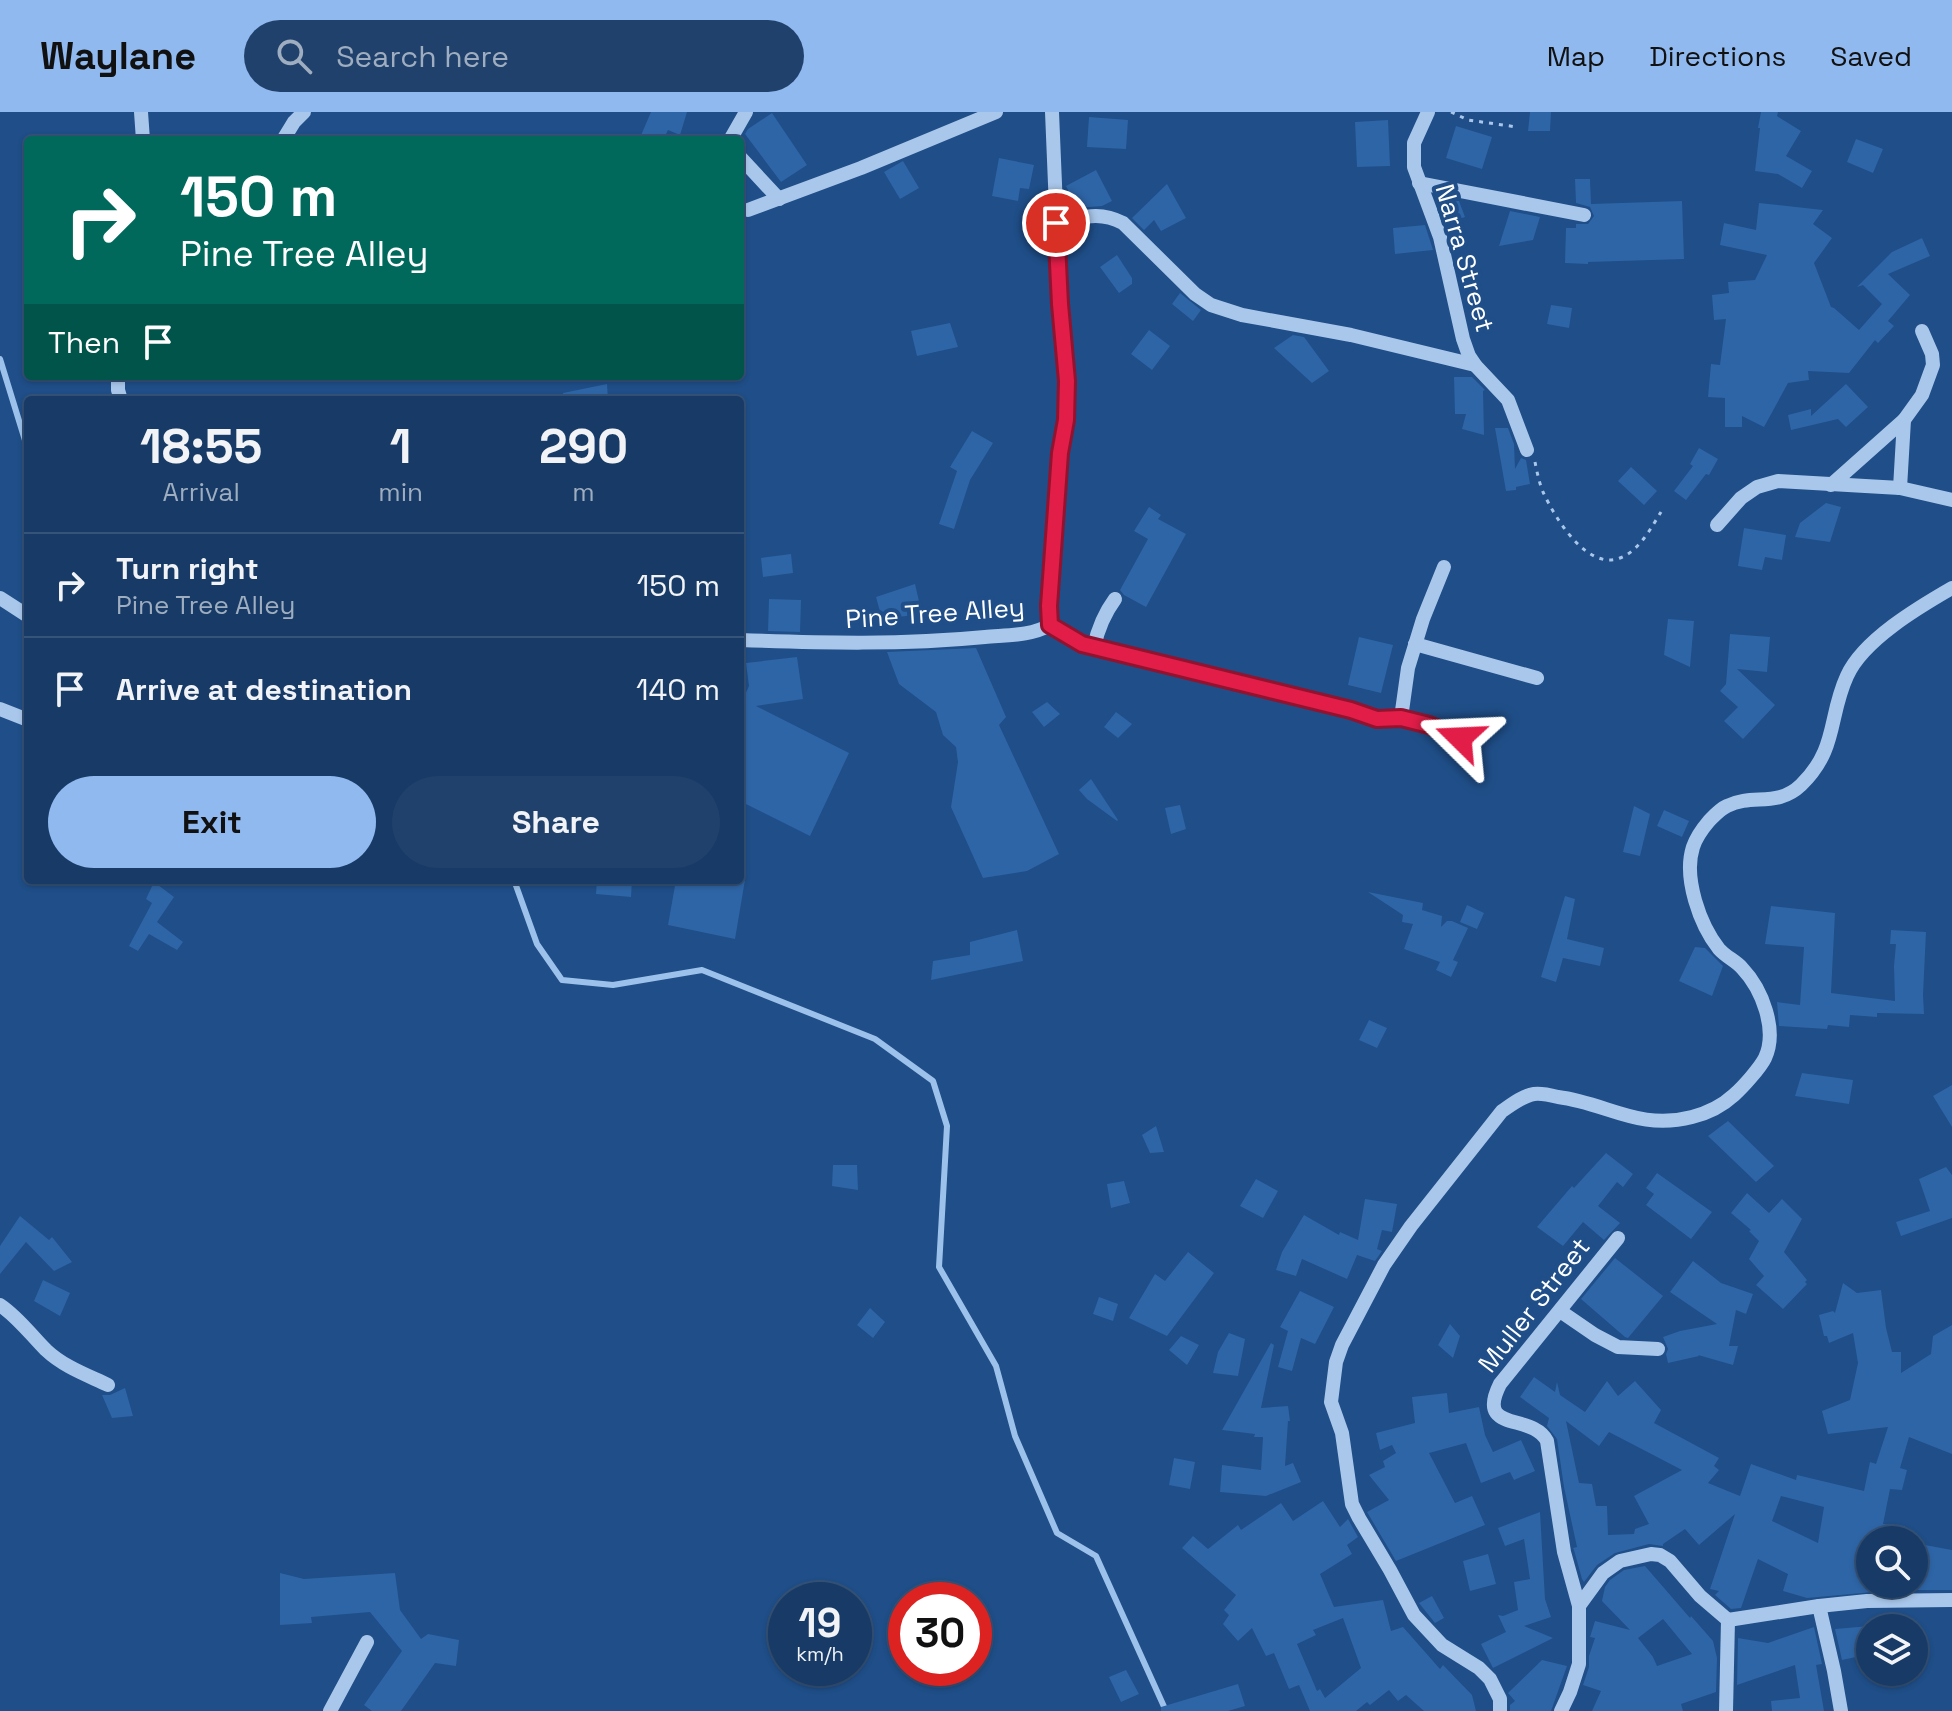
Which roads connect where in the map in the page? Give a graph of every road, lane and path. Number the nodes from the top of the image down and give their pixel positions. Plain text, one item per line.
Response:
1 (141, 112) edge
2 (304, 112) edge
3 (746, 112) edge
4 (996, 112) edge
5 (1052, 112) edge
6 (1428, 112) edge
7 (1451, 112) edge
8 (1517, 127) dead end
9 (143, 136) edge
10 (285, 136) edge
11 (732, 136) edge
12 (744, 161) edge
13 (1419, 183) junction
14 (779, 199) junction
15 (748, 210) dead end
16 (1584, 215) dead end
17 (1056, 223) junction
18 (1922, 331) dead end
19 (1475, 365) junction
20 (1904, 420) junction
21 (1527, 450) joint
22 (1831, 485) junction
23 (1900, 488) junction
24 (1952, 500) edge
25 (1661, 512) dead end
26 (1717, 525) dead end
27 (1444, 567) dead end
28 (1952, 588) edge
29 (0, 598) edge
30 (1115, 599) dead end
31 (24, 613) edge
32 (1050, 625) junction
33 (744, 640) edge
34 (1415, 644) junction
35 (1094, 647) junction
36 (1537, 678) dead end
37 (0, 709) edge
38 (24, 718) edge
39 (1401, 718) junction
40 (1460, 738) dead end
41 (1618, 1238) dead end
42 (0, 1305) edge
43 (1560, 1311) junction
44 (1658, 1349) dead end
45 (108, 1385) dead end
46 (1952, 1600) edge
47 (1579, 1606) junction
48 (1819, 1606) junction
49 (1728, 1620) junction
50 (367, 1642) dead end
51 (330, 1711) edge
52 (1500, 1711) edge
53 (1561, 1711) edge
54 (1726, 1711) edge
55 (1841, 1711) edge

1 - 9 street
2 - 10 street
3 - 11 street
4 - 14 street
5 - 17 street, Pine Tree Alley
6 - 13 street, Narra Street
7 - 8 path
12 - 14 street
13 - 16 street
13 - 19 street, Narra Street
14 - 15 street
17 - 19 street
17 - 32 street, Pine Tree Alley
18 - 20 street
19 - 21 street, Narra Street
20 - 22 street
20 - 23 street
21 - 25 path
22 - 23 street
22 - 26 street
23 - 24 street
27 - 34 street
28 - 52 street
29 - 31 street
30 - 35 street
32 - 33 street, Pine Tree Alley
32 - 35 street
34 - 36 street
34 - 39 street
35 - 39 street
37 - 38 street
39 - 40 street
41 - 43 street, Muller Street
42 - 45 street
43 - 44 street
43 - 47 street, Muller Street
46 - 48 street
47 - 49 street
47 - 53 street
48 - 49 street
48 - 55 street
49 - 54 street
50 - 51 street

